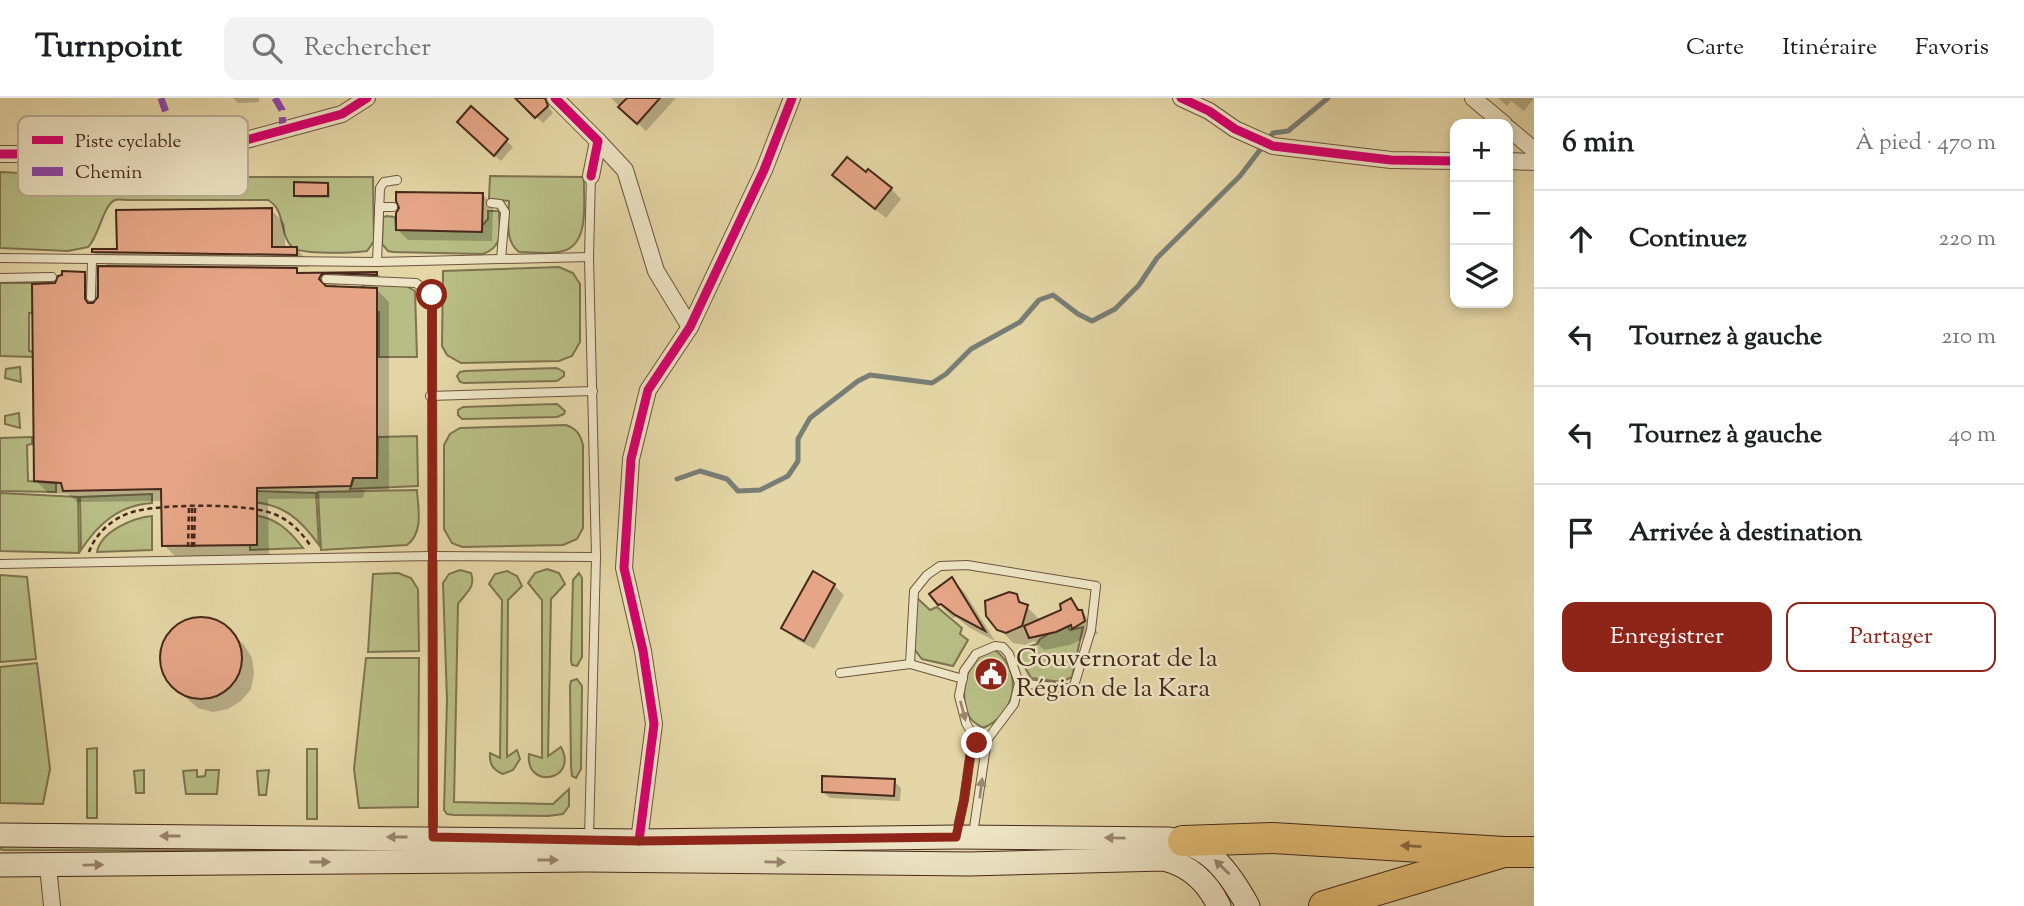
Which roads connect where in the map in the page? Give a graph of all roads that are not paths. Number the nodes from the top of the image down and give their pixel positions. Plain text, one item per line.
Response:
1 (367, 98) edge
2 (555, 98) edge
3 (792, 98) edge
4 (1473, 98) edge
5 (1184, 99) edge
6 (1498, 119) edge
7 (1513, 132) edge
8 (248, 139) edge
9 (598, 141) junction
10 (1534, 150) edge
11 (0, 154) edge
12 (18, 154) edge
13 (1450, 161) edge
14 (1513, 161) edge
15 (1534, 162) edge
16 (591, 176) joint
17 (397, 180) dead end
18 (491, 203) dead end
19 (379, 207) junction
20 (393, 207) dead end
21 (589, 257) junction
22 (0, 258) edge
23 (501, 259) junction
24 (93, 260) junction
25 (377, 262) junction
26 (52, 277) dead end
27 (0, 278) edge
28 (326, 279) dead end
29 (91, 297) dead end
30 (690, 327) junction
31 (593, 391) junction
32 (430, 396) junction
33 (431, 555) junction
34 (596, 557) junction
35 (0, 564) edge
36 (910, 664) junction
37 (840, 673) dead end
38 (963, 679) junction
39 (1019, 684) junction
40 (973, 736) junction
41 (987, 740) junction
42 (0, 835) edge
43 (433, 837) junction
44 (964, 837) junction
45 (639, 841) junction
46 (1183, 841) junction
47 (588, 850) junction
48 (1504, 852) junction
49 (1534, 852) edge
50 (432, 861) junction
51 (953, 863) junction
52 (0, 865) edge
53 (48, 866) junction
54 (51, 906) edge
55 (1219, 906) edge
56 (1248, 906) edge
57 (1324, 906) edge

1 - 8 street
2 - 9 street
3 - 30 street
4 - 6 street
5 - 13 street
7 - 10 street
9 - 16 street
9 - 30 street
11 - 12 street
14 - 15 street
16 - 21 lane
17 - 19 lane
18 - 23 lane
19 - 20 lane
19 - 25 lane
21 - 23 lane
21 - 31 lane
22 - 24 lane
23 - 25 lane
24 - 25 lane
24 - 29 lane
26 - 27 lane
28 - 32 lane
30 - 45 street
31 - 32 lane
31 - 34 lane
32 - 33 lane
33 - 34 lane
33 - 35 lane
33 - 43 lane
34 - 47 lane
36 - 37 lane
36 - 38 lane
36 - 39 lane
38 - 39 lane
38 -> 40 lane
39 - 41 lane
40 - 41 lane
40 - 44 lane
44 -> 41 lane
43 -> 42 main road
43 - 47 main road
43 - 50 lane
44 - 45 main road
46 -> 44 main road
44 - 51 main road
45 - 47 main road
48 -> 46 highway
56 -> 46 main road
50 -> 47 main road
47 -> 51 main road
48 - 49 highway
48 - 57 highway
53 -> 50 main road
51 - 55 main road
52 - 53 main road
53 - 54 street

